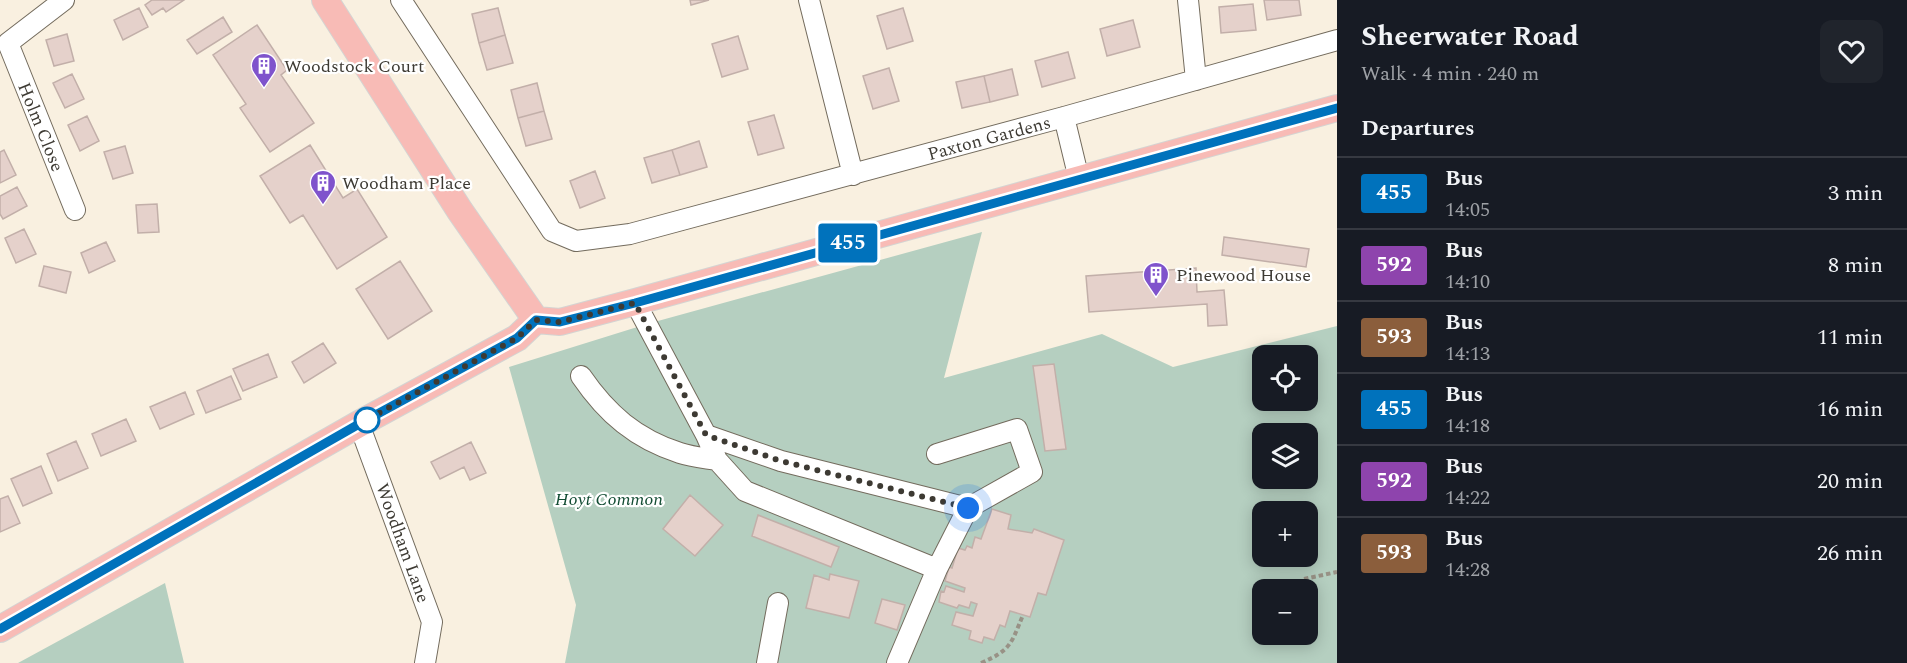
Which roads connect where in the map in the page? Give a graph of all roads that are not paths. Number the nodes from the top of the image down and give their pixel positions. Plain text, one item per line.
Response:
1 (64, 0) edge
2 (325, 0) edge
3 (401, 0) edge
4 (809, 0) edge
5 (1188, 0) edge
6 (1337, 40) edge
7 (1196, 80) junction
8 (1337, 108) edge
9 (1064, 117) junction
10 (853, 175) junction
11 (1079, 179) junction
12 (75, 210) dead end
13 (635, 303) junction
14 (536, 320) junction
15 (581, 376) dead end
16 (359, 424) junction
17 (706, 435) junction
18 (937, 454) dead end
19 (717, 460) junction
20 (968, 508) junction
21 (937, 569) junction
22 (778, 603) dead end
23 (0, 629) edge
24 (424, 663) edge
25 (767, 663) edge
26 (897, 663) edge

1 - 12 street, Holm Close
2 - 14 main road
3 - 10 street, Paxton Gardens
4 - 10 street
5 - 7 street
6 - 7 street
7 - 9 street
8 - 11 main road
9 - 10 street, Paxton Gardens
9 - 11 street, Paxton Gardens
11 - 13 main road
13 - 14 main road
13 - 17 street
14 - 16 main road
15 - 19 street
16 - 23 main road
16 - 24 street, Woodham Lane
17 - 19 street
17 - 20 street
18 - 20 street
19 - 21 street
20 - 21 street
21 - 26 street
22 - 25 street

